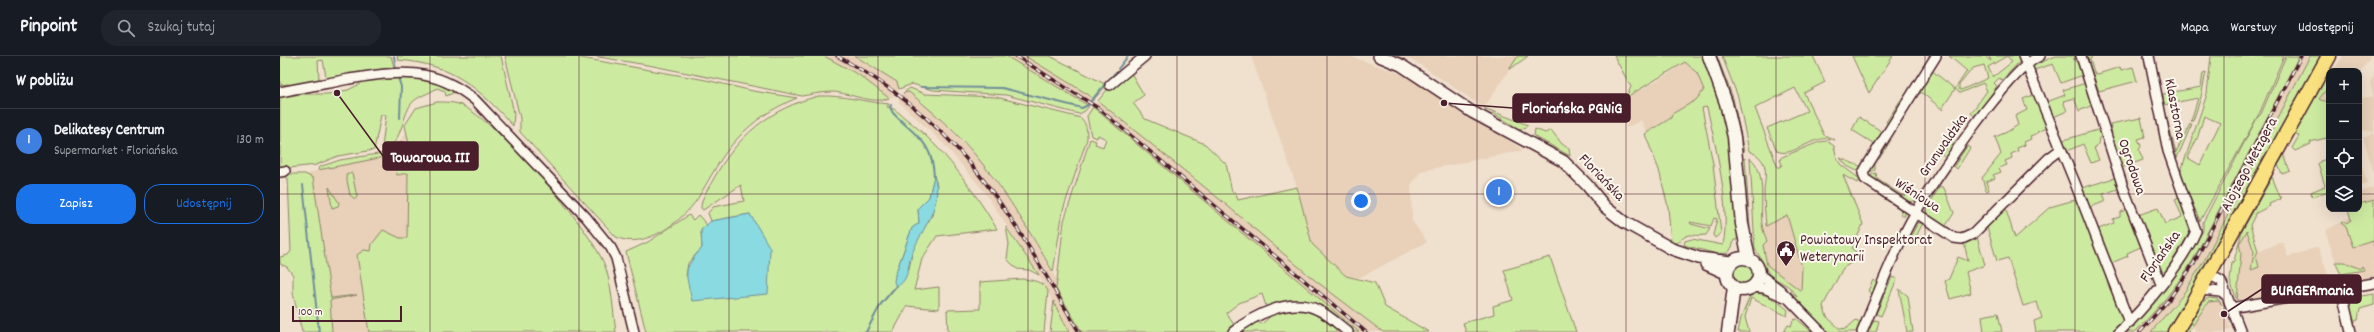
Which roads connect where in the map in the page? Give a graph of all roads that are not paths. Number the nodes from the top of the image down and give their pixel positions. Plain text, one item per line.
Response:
1 (1145, 56) edge
2 (1379, 56) edge
3 (1709, 56) edge
4 (1936, 56) edge
5 (2040, 56) edge
6 (2082, 56) edge
7 (2149, 56) edge
8 (2329, 56) edge
9 (2024, 60) edge
10 (1110, 85) dead end
11 (280, 92) edge
12 (2061, 149) junction
13 (2173, 167) joint
14 (1916, 212) junction
15 (1736, 263) junction
16 (1759, 274) junction
17 (2209, 274) junction
18 (2374, 283) edge
19 (2161, 284) junction
20 (1734, 287) junction
21 (1750, 288) junction
22 (2342, 289) junction
23 (2200, 290) junction
24 (2226, 295) junction
25 (1786, 298) junction
26 (2231, 308) junction
27 (2130, 322) junction
28 (1728, 330) edge
29 (634, 332) edge
30 (1233, 332) edge
31 (1348, 332) edge
32 (1821, 332) edge
33 (1862, 332) edge
34 (2119, 332) edge
35 (2175, 332) edge
36 (2241, 332) edge
37 (2351, 332) edge

1 - 10 street
2 - 15 street, Floriańska
3 - 15 main road
4 - 14 street, Wiśniowa
5 - 9 street, Grunwaldzka
6 - 19 street, Ogrodowa
7 - 13 street, Klasztorna
8 - 17 main road, Alojzego Metzgera
9 - 12 street
9 - 14 street, Grunwaldzka
11 - 29 street
12 - 14 street, Wiśniowa
12 - 27 street
13 - 19 street, Floriańska
14 - 33 street, Grunwaldzka
15 - 16 main road
15 - 20 main road
16 - 21 main road
16 - 25 street
17 - 23 main road, Alojzego Metzgera
17 - 24 street
18 - 22 street
19 - 27 street, Floriańska
20 - 21 main road
20 - 28 main road
21 - 25 street
21 - 28 main road
22 - 26 street
22 - 37 street
23 - 24 street
23 - 35 main road, Alojzego Metzgera
24 - 26 street
25 - 32 street
26 - 36 street
27 - 34 street, Floriańska
30 - 31 street

